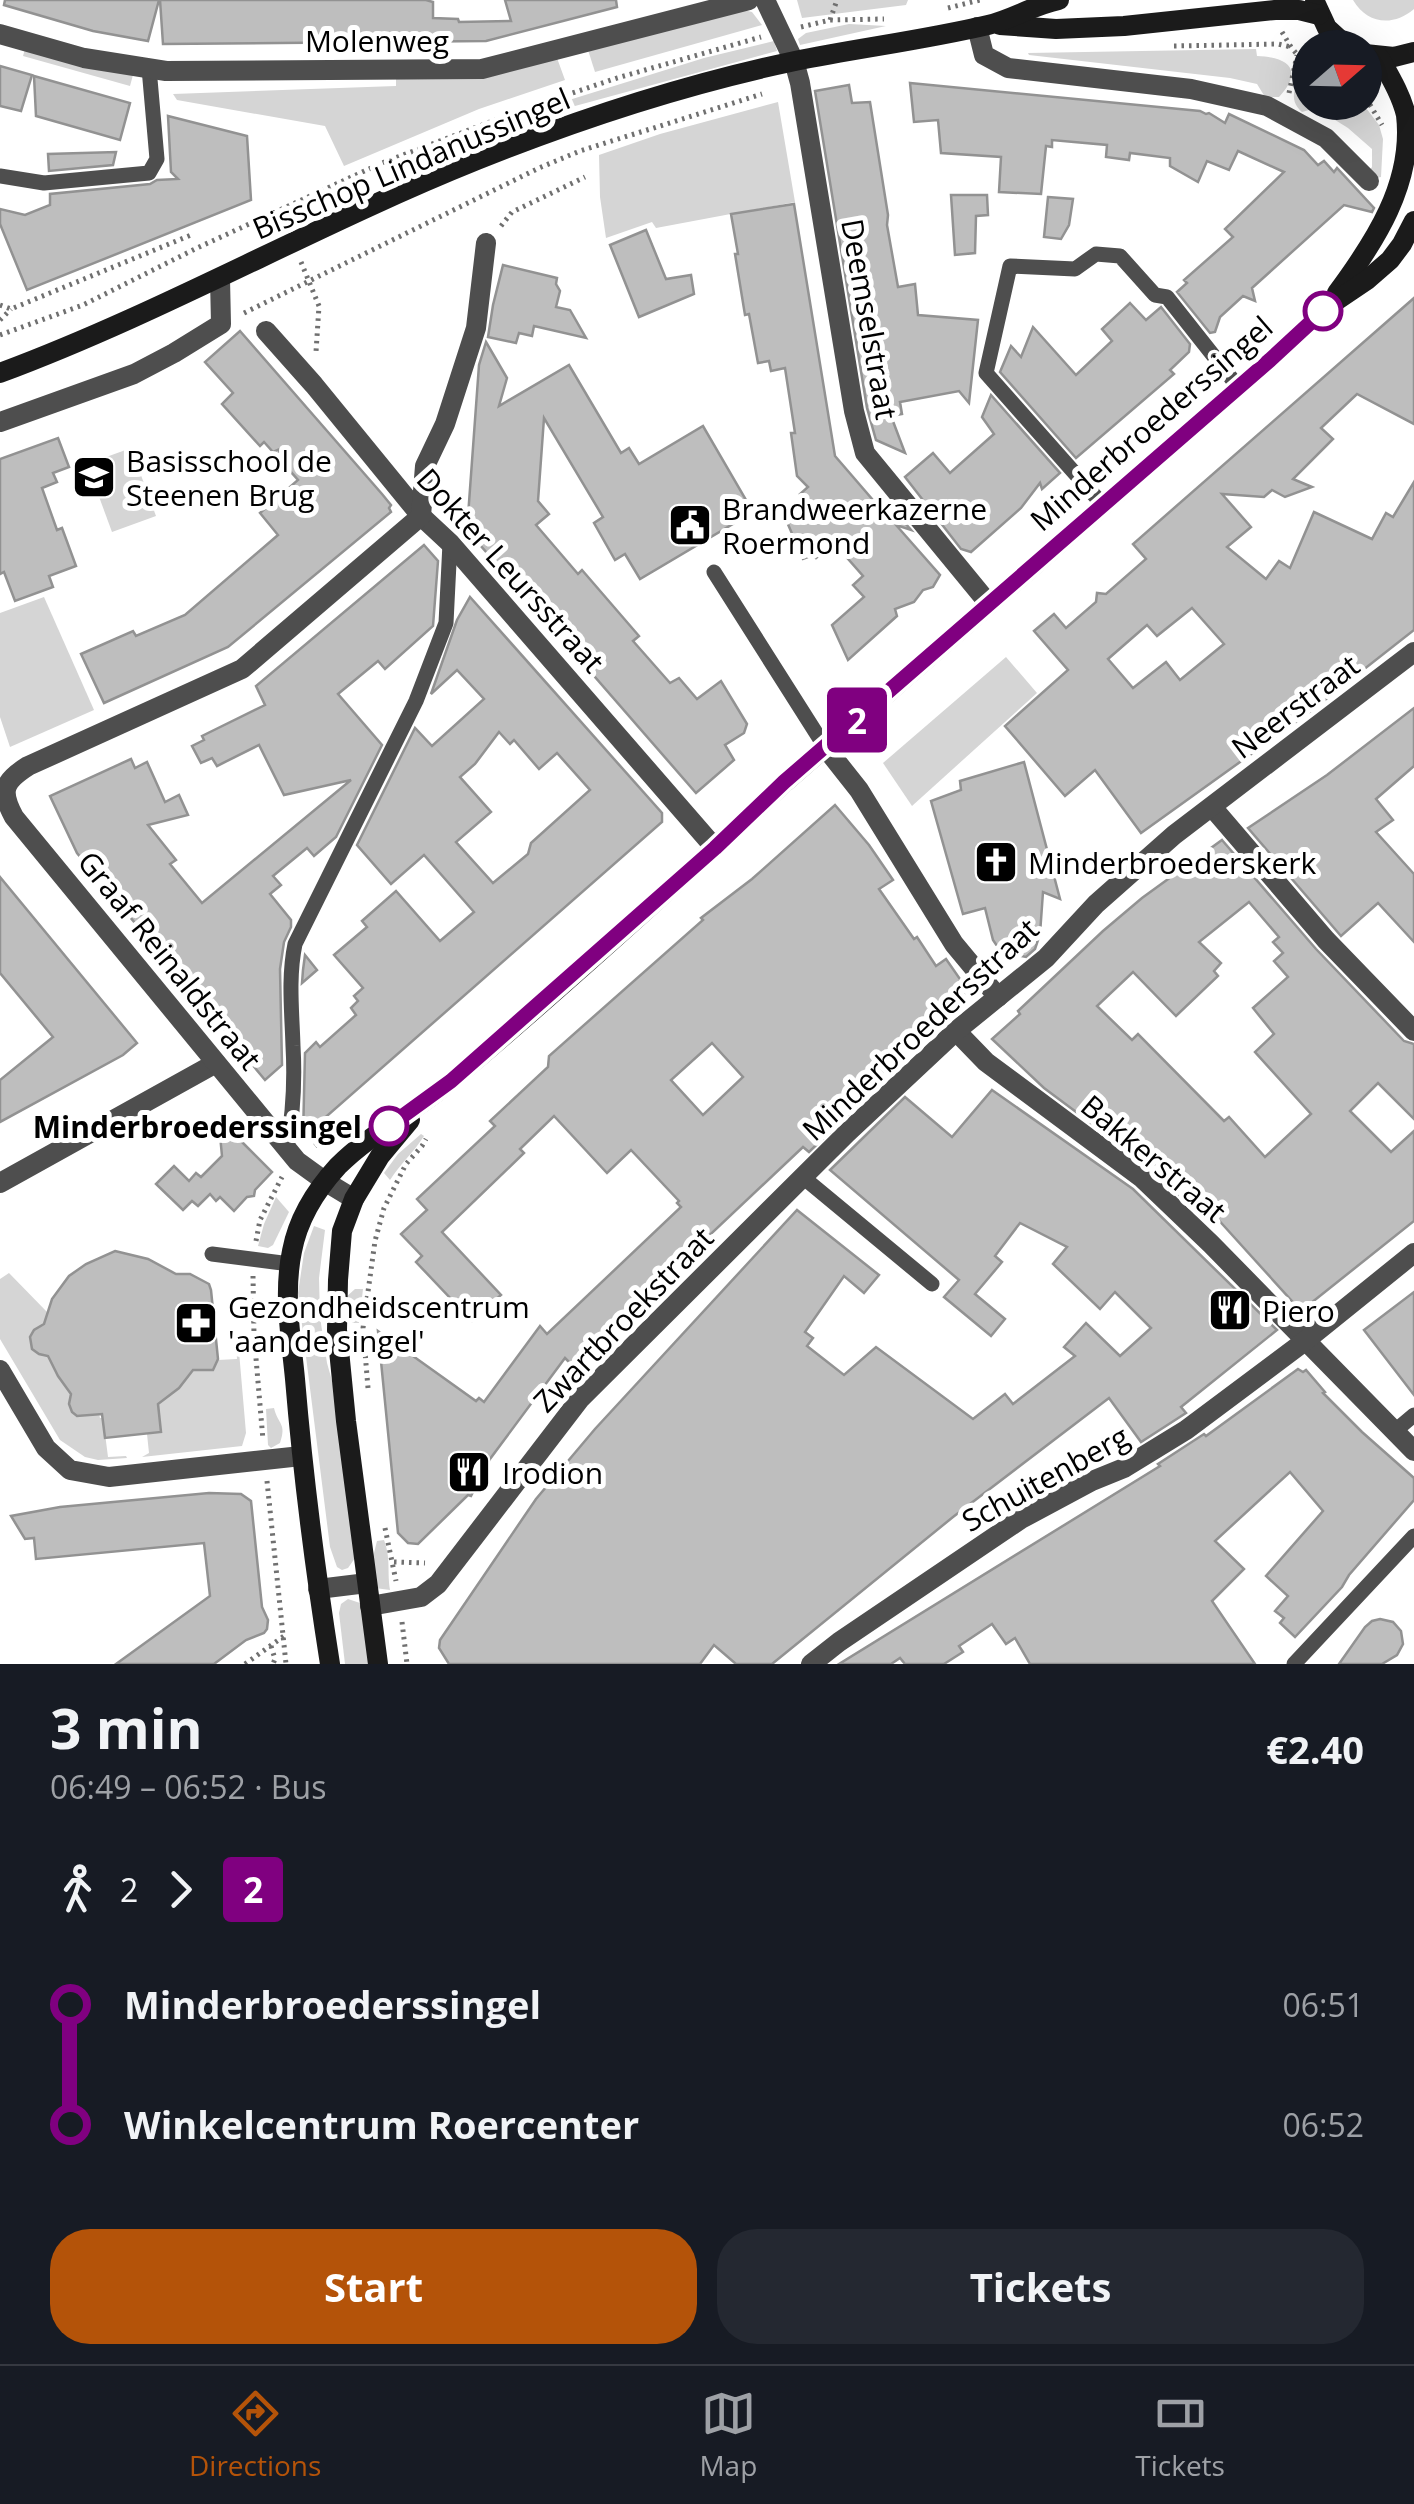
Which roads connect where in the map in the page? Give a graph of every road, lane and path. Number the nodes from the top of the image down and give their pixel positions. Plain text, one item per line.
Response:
1 (749, 0) edge
2 (765, 0) edge
3 (837, 0) edge
4 (1059, 0) edge
5 (1317, 8) edge
6 (830, 20) dead end
7 (985, 26) junction
8 (1331, 30) edge
9 (0, 34) edge
10 (1414, 52) edge
11 (1382, 56) edge
12 (794, 61) junction
13 (150, 68) junction
14 (1382, 68) edge
15 (1292, 79) edge
16 (800, 83) junction
17 (1284, 116) junction
18 (0, 176) edge
19 (585, 177) dead end
20 (1369, 181) dead end
21 (1414, 221) edge
22 (191, 235) dead end
23 (292, 243) junction
24 (486, 244) joint
25 (220, 279) junction
26 (309, 280) junction
27 (0, 306) edge
28 (1327, 307) junction
29 (11, 308) junction
30 (0, 320) edge
31 (221, 324) junction
32 (266, 330) dead end
33 (0, 373) edge
34 (314, 385) junction
35 (1238, 388) junction
36 (0, 422) edge
37 (1104, 506) junction
38 (420, 516) junction
39 (450, 543) junction
40 (714, 572) dead end
41 (989, 604) junction
42 (1414, 652) edge
43 (826, 747) junction
44 (3, 796) edge
45 (1212, 807) junction
46 (715, 848) junction
47 (998, 998) junction
48 (1414, 1030) edge
49 (956, 1032) junction
50 (216, 1063) junction
51 (428, 1100) junction
52 (428, 1135) dead end
53 (287, 1148) junction
54 (804, 1178) junction
55 (326, 1182) junction
56 (0, 1183) edge
57 (354, 1199) junction
58 (1414, 1253) edge
59 (212, 1254) dead end
60 (290, 1264) junction
61 (932, 1284) dead end
62 (1305, 1341) junction
63 (0, 1370) edge
64 (370, 1404) dead end
65 (1414, 1415) edge
66 (1395, 1432) junction
67 (1414, 1450) edge
68 (302, 1456) junction
69 (382, 1512) dead end
70 (1414, 1536) edge
71 (394, 1562) dead end
72 (367, 1583) junction
73 (318, 1589) junction
74 (399, 1602) junction
75 (370, 1606) junction
76 (284, 1636) dead end
77 (270, 1646) junction
78 (245, 1664) edge
79 (273, 1664) edge
80 (315, 1664) edge
81 (330, 1664) edge
82 (378, 1664) edge
83 (407, 1664) edge
84 (811, 1664) edge
85 (1294, 1664) edge

1 - 13 street, Molenweg
2 - 12 street, Deemselstraat
3 - 6 path
4 - 7 main road, Bisschop Lindanussingel
5 - 7 main road, Bisschop Lindanussingel
5 - 8 main road
7 - 12 main road, Bisschop Lindanussingel
7 - 17 street
9 - 13 street, Molenweg
10 - 11 main road
12 - 16 street, Deemselstraat
12 - 23 main road, Bisschop Lindanussingel
13 - 18 lane
14 - 28 main road, Minderbroederssingel
15 - 17 path
16 - 26 path
16 - 41 street, Deemselstraat
17 - 20 street
19 - 24 path
21 - 28 main road, Minderbroederssingel
22 - 29 path
23 - 25 main road, Bisschop Lindanussingel
23 - 26 path
24 - 38 street
25 - 31 street
25 - 33 main road, Bisschop Lindanussingel
26 - 31 path
26 - 34 path
27 - 29 path
28 - 35 main road, Minderbroederssingel
29 - 30 path
31 - 36 street
32 - 34 street, Dokter Leursstraat
34 - 38 street, Dokter Leursstraat
35 - 37 main road, Minderbroederssingel
35 - 37 lane
37 - 41 main road, Minderbroederssingel
38 - 39 street, Dokter Leursstraat
38 - 44 street
39 - 46 street, Dokter Leursstraat
39 - 53 lane
40 - 43 lane
41 - 43 main road, Minderbroederssingel
42 - 45 street, Neerstraat
43 - 46 main road, Minderbroederssingel
43 - 47 street
44 - 50 street, Graaf Reinaldstraat
45 - 47 street, Minderbroedersstraat
45 - 48 street
46 - 51 main road, Minderbroederssingel
47 - 49 street, Minderbroedersstraat
49 - 54 street, Minderbroedersstraat
49 - 62 street, Bakkerstraat
50 - 53 street, Graaf Reinaldstraat
50 - 56 street
51 - 55 main road, Minderbroederssingel
51 - 57 main road, Minderbroederssingel
52 - 64 path
53 - 55 street, Graaf Reinaldstraat
54 - 61 lane
54 - 74 street, Zwartbroekstraat
55 - 57 street, Graaf Reinaldstraat
55 - 60 main road, Minderbroederssingel
57 - 72 main road, Minderbroederssingel
58 - 62 street, Schuitenberg
59 - 60 lane
60 - 68 main road, Minderbroederssingel
62 - 66 street, Bakkerstraat
62 - 84 street, Schuitenberg
63 - 68 street
65 - 66 lane
66 - 67 street, Bakkerstraat
68 - 73 main road, Minderbroederssingel
69 - 71 path
70 - 85 lane
72 - 73 street
72 - 75 main road, Minderbroederssingel
73 - 80 main road
73 - 81 main road
74 - 75 street, Zwartbroekstraat
74 - 83 path
75 - 82 main road, Minderbroederssingel
76 - 77 path
77 - 78 path
77 - 79 path

